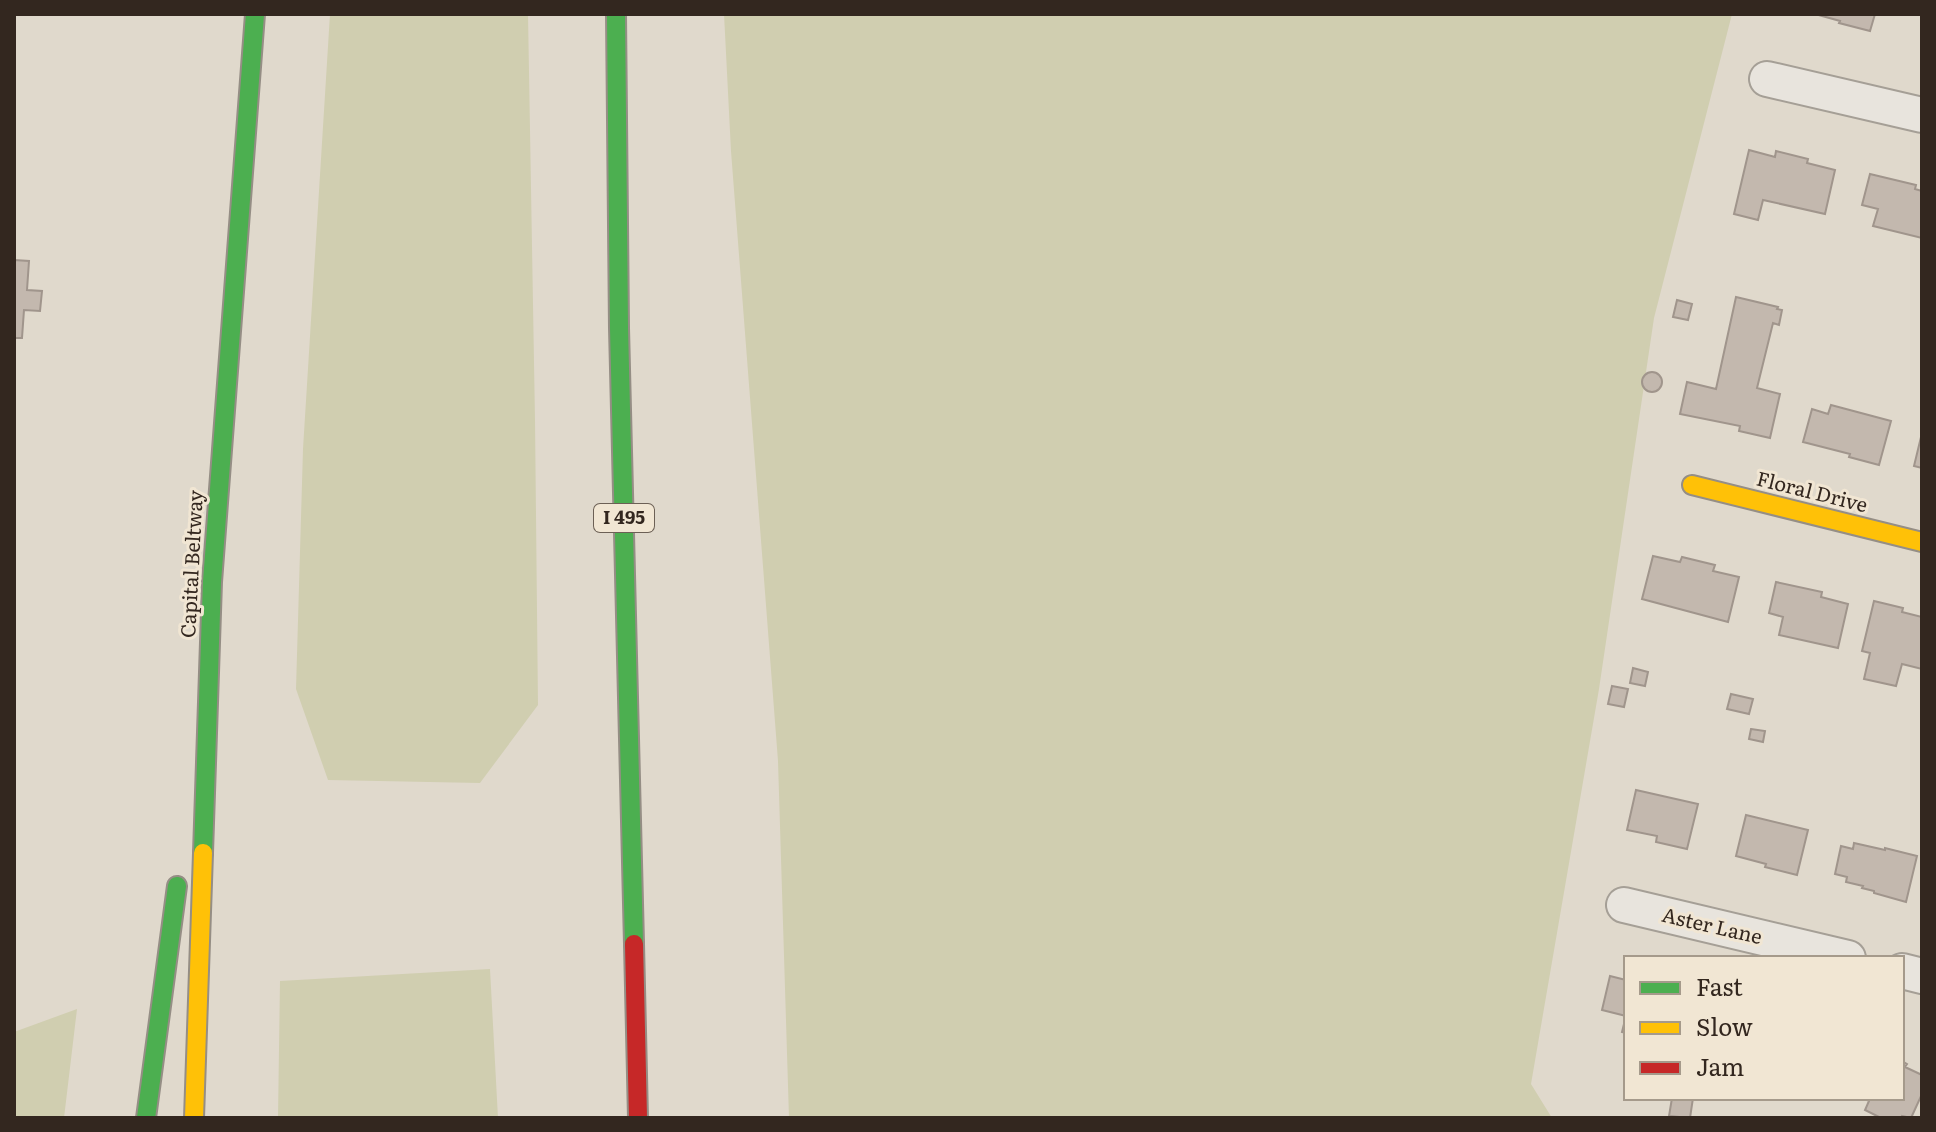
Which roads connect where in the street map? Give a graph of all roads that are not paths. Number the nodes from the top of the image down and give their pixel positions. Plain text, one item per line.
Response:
1 (255, 14) edge
2 (616, 14) edge
3 (1767, 79) dead end
4 (1922, 115) edge
5 (1692, 485) dead end
6 (1922, 542) edge
7 (212, 582) junction
8 (187, 799) dead end
9 (178, 875) dead end
10 (1624, 905) dead end
11 (1840, 956) edge
12 (146, 1118) edge
13 (194, 1118) edge
14 (641, 1118) edge

1 - 7 main road, Capital Beltway
2 - 14 main road, I 495
3 - 4 street
5 - 6 main road, Floral Drive
7 - 8 main road
7 - 13 main road, Capital Beltway
9 - 12 main road
10 - 11 street, Aster Lane

